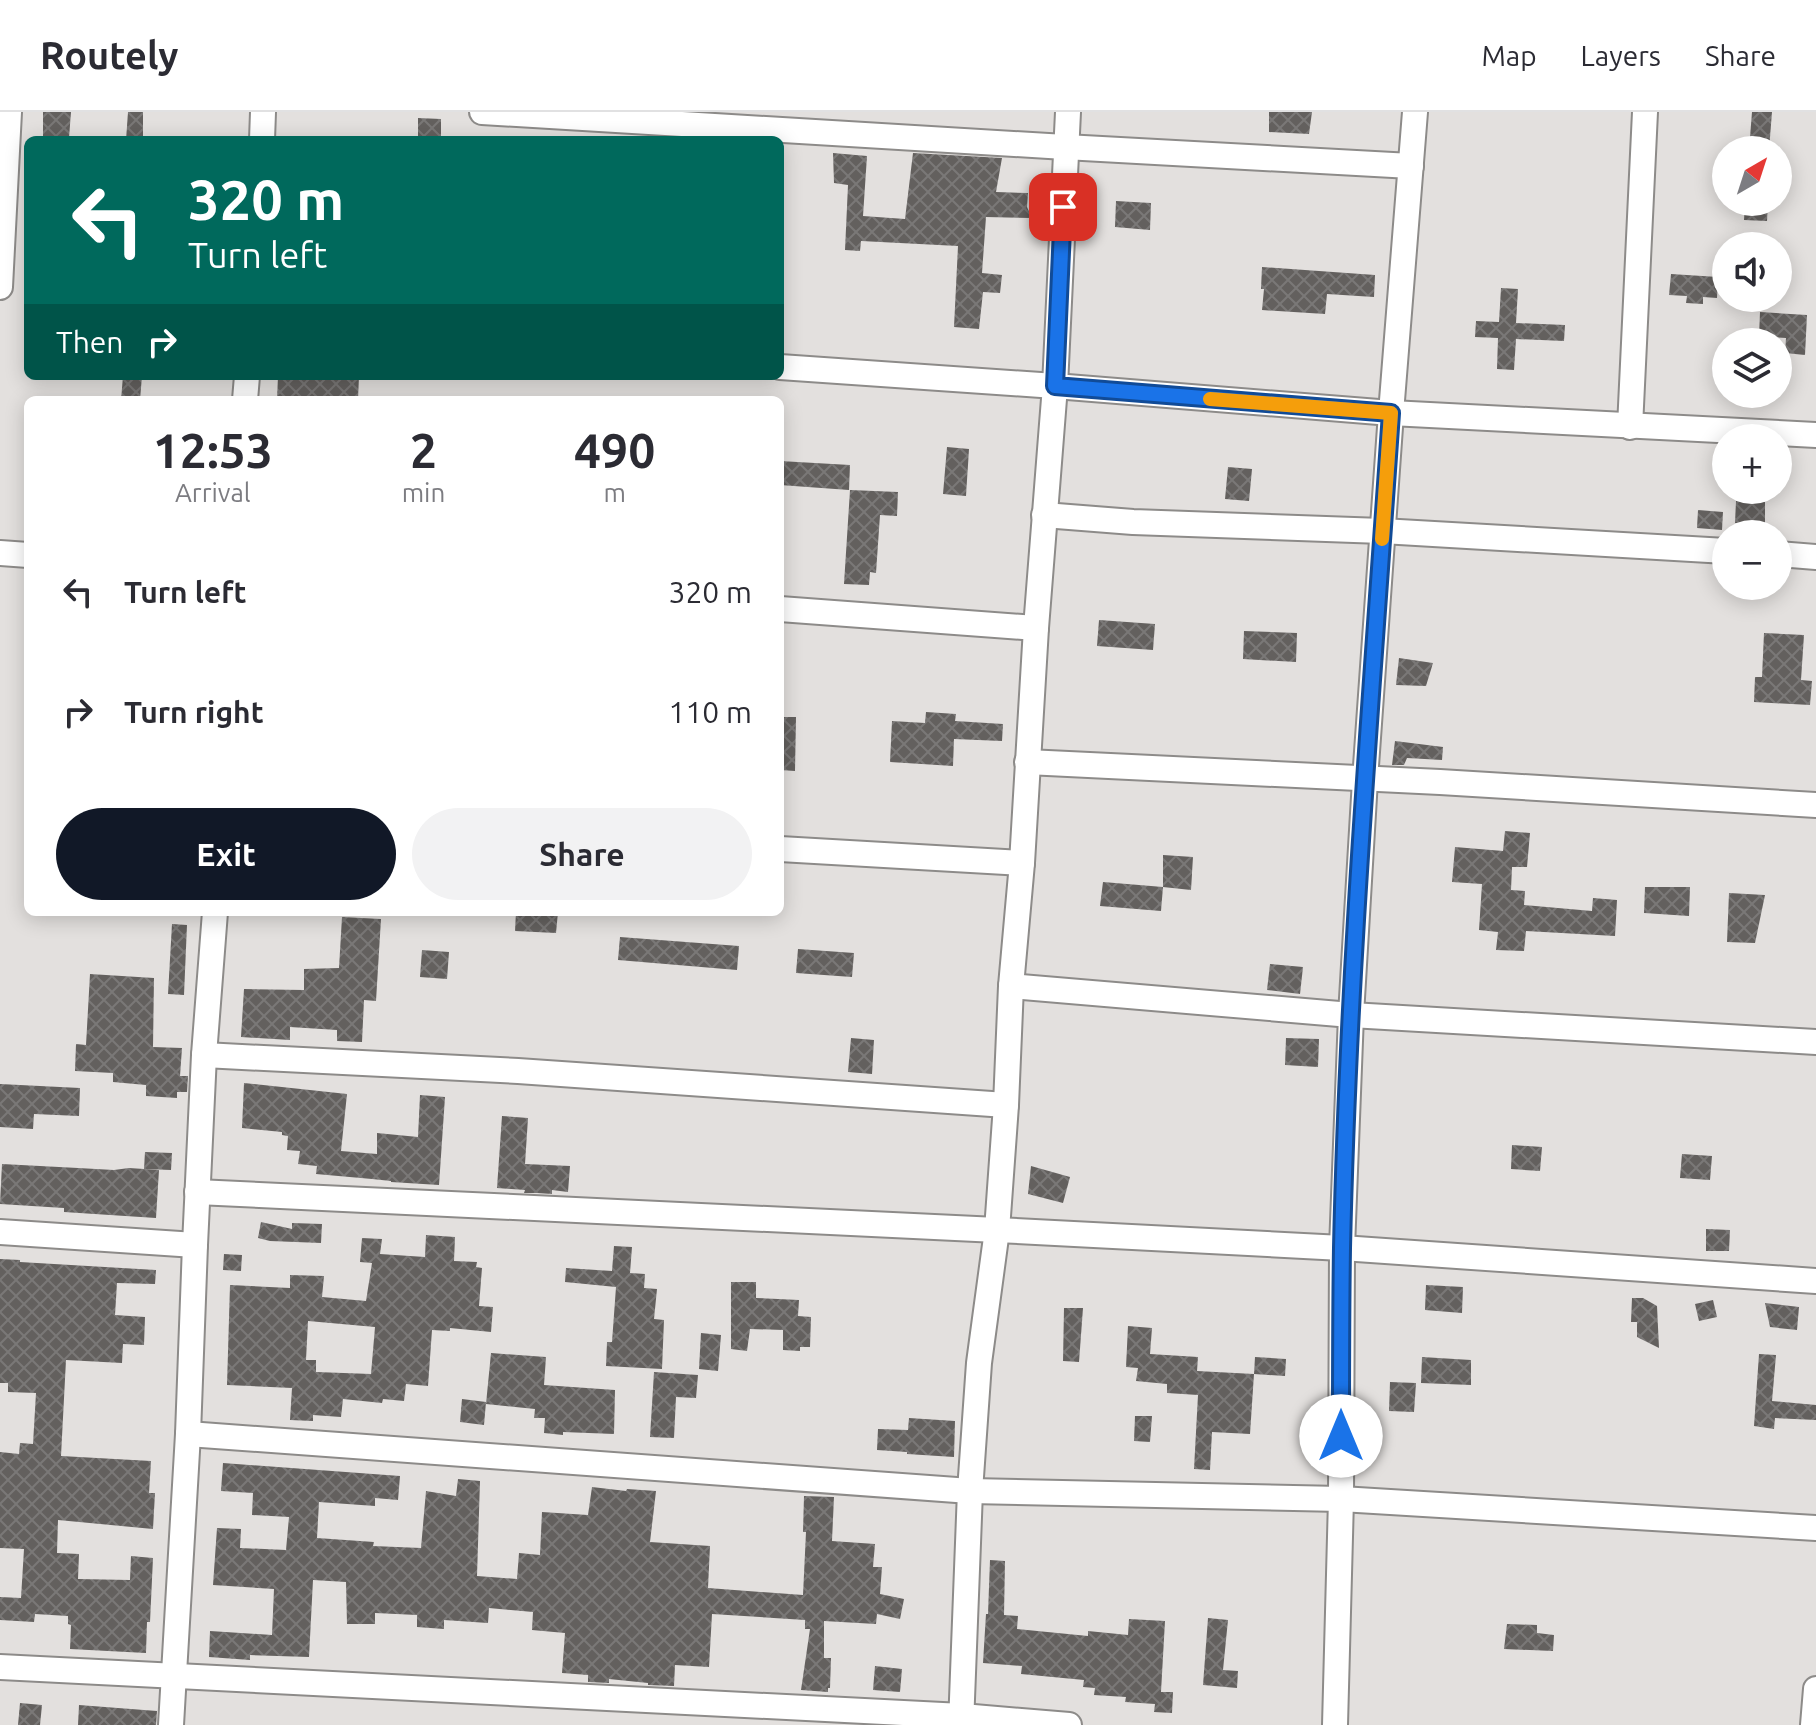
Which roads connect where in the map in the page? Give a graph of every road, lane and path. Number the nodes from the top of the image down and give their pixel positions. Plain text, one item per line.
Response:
1 (9, 112) edge
2 (263, 112) edge
3 (482, 112) edge
4 (1068, 112) edge
5 (1415, 112) edge
6 (1645, 112) edge
7 (262, 136) edge
8 (1065, 147) junction
9 (1411, 166) junction
10 (0, 287) edge
11 (784, 367) edge
12 (1055, 386) junction
13 (1391, 413) junction
14 (1630, 427) junction
15 (1816, 435) edge
16 (1044, 515) junction
17 (1382, 531) junction
18 (1712, 550) edge
19 (0, 553) edge
20 (24, 555) edge
21 (1792, 555) edge
22 (1816, 557) edge
23 (784, 609) edge
24 (1036, 628) junction
25 (1027, 762) junction
26 (1365, 780) junction
27 (1816, 805) edge
28 (784, 849) edge
29 (1022, 863) junction
30 (215, 916) edge
31 (1011, 986) junction
32 (1351, 1015) junction
33 (1816, 1042) edge
34 (204, 1055) junction
35 (1006, 1105) junction
36 (197, 1192) junction
37 (997, 1230) junction
38 (0, 1232) edge
39 (195, 1245) junction
40 (1342, 1248) junction
41 (1816, 1281) edge
42 (188, 1434) junction
43 (970, 1491) junction
44 (1341, 1499) junction
45 (1816, 1528) edge
46 (0, 1667) edge
47 (173, 1675) junction
48 (1816, 1689) edge
49 (961, 1721) edge
50 (171, 1725) edge
51 (1069, 1725) edge
52 (1335, 1725) edge
53 (1813, 1725) edge

1 - 10 street
2 - 7 street
3 - 8 street
4 - 8 street
5 - 9 street
6 - 14 street
8 - 9 street
8 - 12 street
9 - 13 street
11 - 12 street
12 - 13 street
12 - 16 street
13 - 14 street
13 - 17 street
14 - 15 street
16 - 17 street
16 - 24 street
17 - 18 street
17 - 26 street
19 - 20 street
21 - 22 street
23 - 24 street
24 - 25 street
25 - 26 street
25 - 29 street
26 - 27 street
26 - 32 street
28 - 29 street
29 - 31 street
30 - 34 street
31 - 32 street
31 - 35 street
32 - 33 street
32 - 40 street
34 - 35 street
34 - 36 street
35 - 37 street
36 - 37 street
36 - 39 street
37 - 40 street
37 - 43 street
38 - 39 street
39 - 42 street
40 - 41 street
40 - 44 street
42 - 43 street
42 - 47 street
43 - 44 street
43 - 49 street
44 - 45 street
44 - 52 street
46 - 47 street
47 - 49 street
47 - 50 street
48 - 53 street
49 - 51 street

